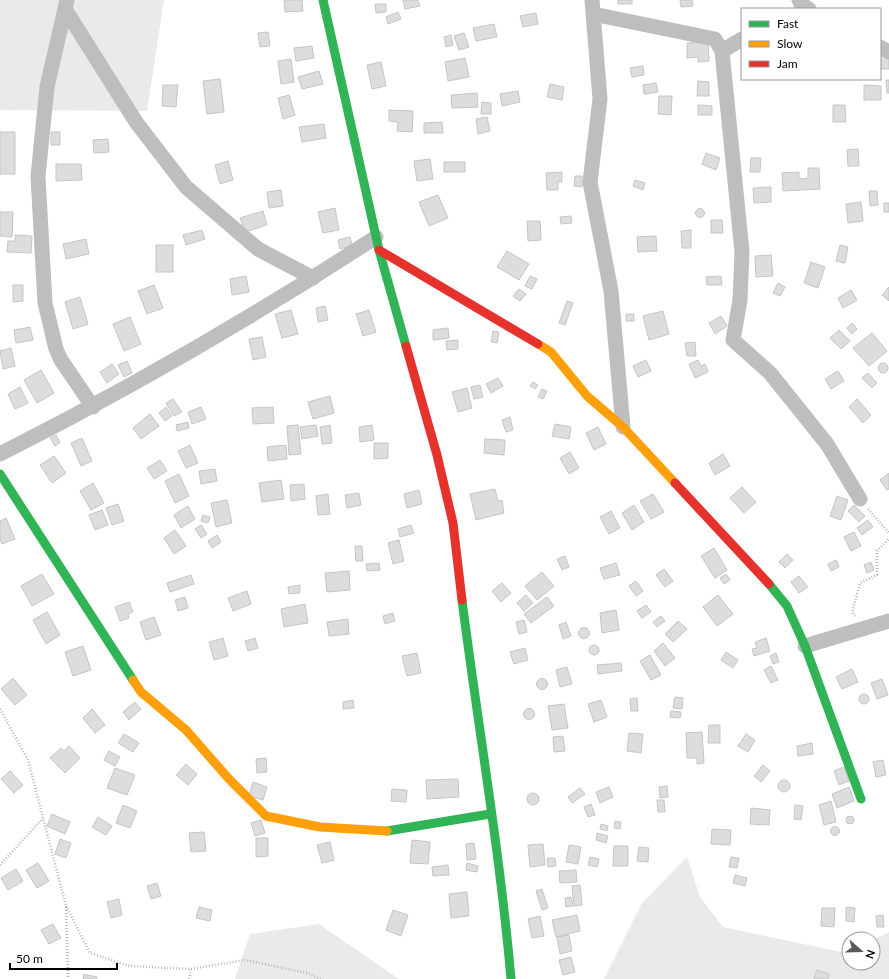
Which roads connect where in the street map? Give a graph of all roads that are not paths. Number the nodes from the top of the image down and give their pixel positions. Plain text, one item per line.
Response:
1 (323, 0) edge
2 (66, 4) edge
3 (592, 7) edge
4 (741, 40) edge
5 (722, 51) junction
6 (378, 244) junction
7 (313, 278) junction
8 (92, 407) junction
9 (622, 427) junction
10 (0, 454) edge
11 (0, 474) edge
12 (860, 499) road end
13 (889, 620) edge
14 (805, 646) junction
15 (861, 799) dead end
16 (490, 814) junction
17 (511, 979) edge

1 - 6 street
2 - 7 street
2 - 8 street
3 - 5 street
3 - 9 street
4 - 5 street
5 - 12 street
6 - 7 street
6 - 9 street
6 - 16 street
7 - 8 street
8 - 10 street
9 - 14 street
11 - 16 street
13 - 14 street
14 - 15 street
16 - 17 street

